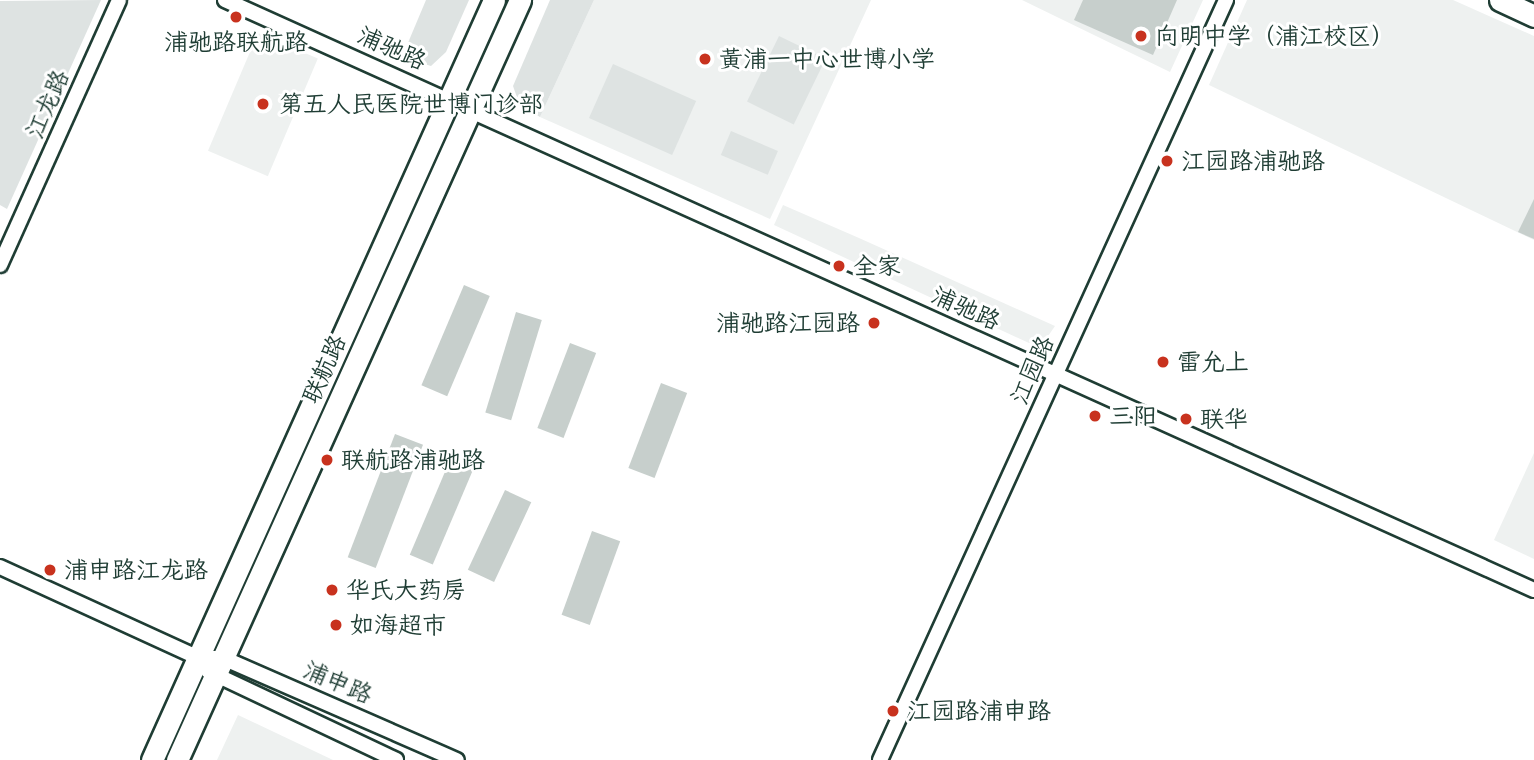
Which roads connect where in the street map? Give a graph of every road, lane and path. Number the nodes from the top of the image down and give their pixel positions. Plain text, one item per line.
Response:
1 (119, 0) edge
2 (225, 0) edge
3 (494, 0) edge
4 (520, 0) edge
5 (1226, 0) edge
6 (1500, 0) edge
7 (1534, 16) edge
8 (450, 98) junction
9 (471, 108) junction
10 (0, 265) edge
11 (1055, 374) junction
12 (0, 567) edge
13 (1534, 590) edge
14 (199, 658) junction
15 (223, 658) junction
16 (214, 678) junction
17 (152, 760) edge
18 (177, 760) edge
19 (396, 760) edge
20 (457, 760) edge
21 (880, 760) edge

1 - 10 street, 江龙路
2 - 8 street, 浦驰路
3 - 8 street, 联航路
4 - 9 street, 联航路
5 - 11 street, 江园路
6 - 7 street
8 - 9 street, 浦驰路
8 - 14 street, 联航路
9 - 11 street, 浦驰路
9 - 15 street, 联航路
11 - 13 street, 浦驰路
11 - 21 street, 江园路
12 - 14 street, 浦申路
14 - 15 street, 浦申路
14 - 16 street, 浦申路
14 - 17 street, 联航路
15 - 16 street, 联航路
15 - 20 street, 浦申路
16 - 18 street, 联航路
16 - 19 street, 浦申路

